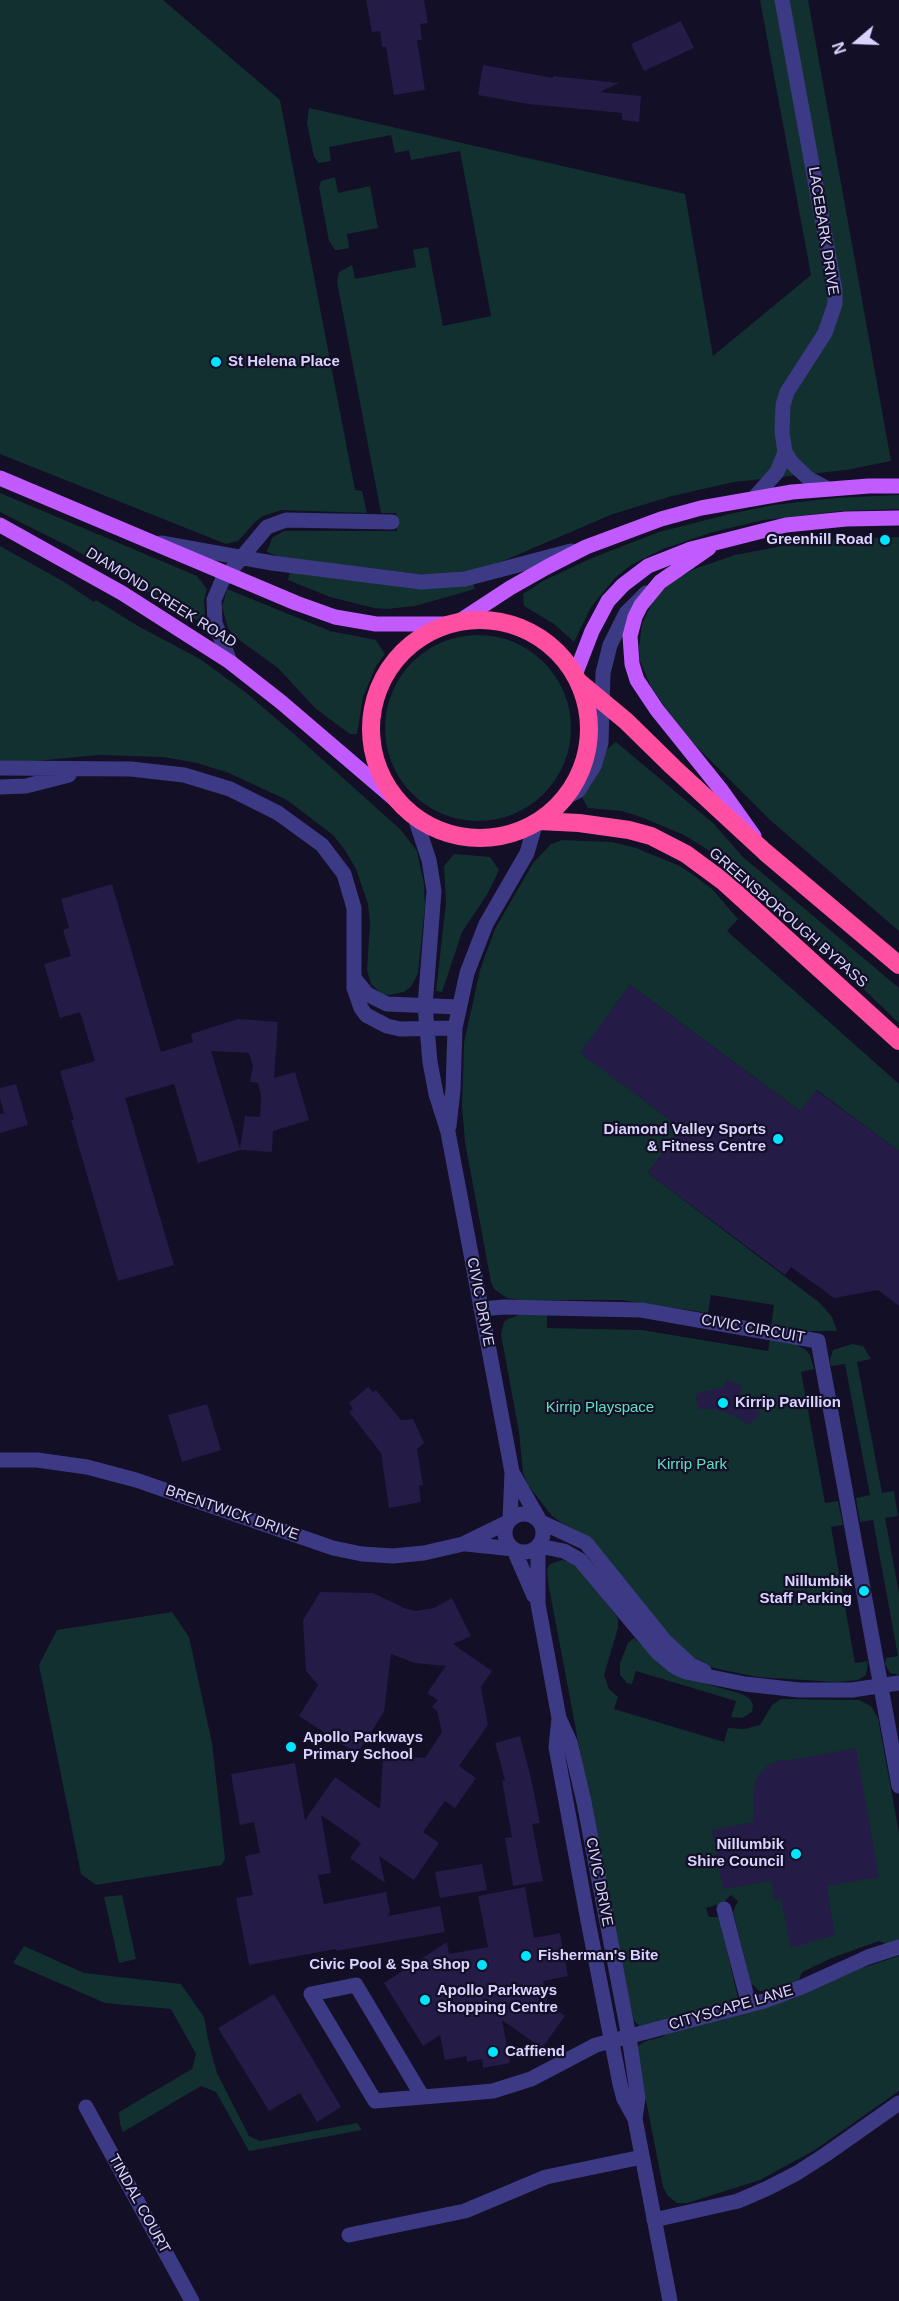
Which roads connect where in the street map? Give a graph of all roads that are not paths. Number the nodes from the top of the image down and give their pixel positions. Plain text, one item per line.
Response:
1 (782, 0) edge
2 (785, 452) junction
3 (0, 478) edge
4 (899, 486) edge
5 (828, 489) junction
6 (754, 498) junction
7 (899, 518) edge
8 (392, 522) dead end
9 (0, 525) edge
10 (152, 541) junction
11 (716, 542) junction
12 (586, 547) junction
13 (242, 558) junction
14 (228, 573) junction
15 (656, 586) junction
16 (453, 623) junction
17 (230, 662) junction
18 (576, 678) junction
19 (603, 701) junction
20 (0, 768) edge
21 (87, 770) junction
22 (0, 787) edge
23 (564, 798) junction
24 (409, 811) junction
25 (538, 822) junction
26 (765, 852) junction
27 (899, 965) edge
28 (354, 978) junction
29 (425, 1006) junction
30 (459, 1007) junction
31 (455, 1028) junction
32 (426, 1029) junction
33 (899, 1041) edge
34 (448, 1132) junction
35 (481, 1309) junction
36 (0, 1460) edge
37 (512, 1472) junction
38 (509, 1521) junction
39 (540, 1522) junction
40 (463, 1544) junction
41 (538, 1547) junction
42 (514, 1550) junction
43 (538, 1604) junction
44 (721, 1679) junction
45 (899, 1683) edge
46 (881, 1686) junction
47 (559, 1718) junction
48 (899, 1786) edge
49 (723, 1907) dead end
50 (899, 1947) edge
51 (749, 2005) junction
52 (629, 2037) junction
53 (611, 2041) junction
54 (422, 2096) junction
55 (899, 2103) edge
56 (86, 2107) dead end
57 (635, 2119) junction
58 (642, 2157) junction
59 (654, 2220) junction
60 (349, 2235) dead end
61 (192, 2301) edge
62 (670, 2301) edge

1 - 2 street, LACEBARK DRIVE
2 - 5 street
2 - 6 street
3 - 10 main road
4 - 5 main road
5 - 6 main road
6 - 12 main road
7 - 11 main road
8 - 13 street
9 - 17 main road, DIAMOND CREEK ROAD
10 - 13 street
10 - 14 main road
11 - 15 main road
11 - 18 main road
12 - 13 street
12 - 16 main road
13 - 14 street
14 - 16 main road
14 - 17 street
15 - 19 street
15 - 26 main road
16 - 18 highway
16 - 24 highway
17 - 24 main road, DIAMOND CREEK ROAD
18 - 19 highway
18 - 23 highway
19 - 23 street
19 - 26 highway
20 - 21 street
21 - 22 street
21 - 28 street
23 - 25 highway
24 - 25 highway
24 - 29 street, CIVIC DRIVE
25 - 30 street, CIVIC DRIVE
25 - 33 highway, GREENSBOROUGH BYPASS
26 - 27 highway
28 - 29 street
28 - 32 street
29 - 30 street
29 - 32 street, CIVIC DRIVE
30 - 31 street, CIVIC DRIVE
31 - 32 street
31 - 34 street, CIVIC DRIVE
32 - 34 street, CIVIC DRIVE
34 - 35 street, CIVIC DRIVE
35 - 37 street, CIVIC DRIVE
35 - 46 street, CIVIC CIRCUIT
36 - 40 street, BRENTWICK DRIVE
37 - 38 street, CIVIC DRIVE
37 - 39 street, CIVIC DRIVE
38 - 39 street
38 - 40 street, BRENTWICK DRIVE
38 - 42 street
39 - 41 street
39 - 44 street
40 - 42 street, BRENTWICK DRIVE
41 - 42 street
41 - 43 street, CIVIC DRIVE
41 - 44 street
42 - 43 street, CIVIC DRIVE
43 - 47 street, CIVIC DRIVE
44 - 46 street
45 - 46 street
46 - 48 street, CIVIC CIRCUIT
47 - 52 street, CIVIC DRIVE
47 - 53 street, CIVIC DRIVE
49 - 51 street
50 - 51 street, CITYSCAPE LANE
51 - 52 street, CITYSCAPE LANE
52 - 53 street, CITYSCAPE LANE
52 - 57 street, CIVIC DRIVE
53 - 54 street, CITYSCAPE LANE
53 - 57 street, CIVIC DRIVE
54 - 54 street, CITYSCAPE LANE
55 - 59 street
56 - 61 street, TINDAL COURT
57 - 58 street, CIVIC DRIVE
58 - 59 street, CIVIC DRIVE
58 - 60 street
59 - 62 street, CIVIC DRIVE

